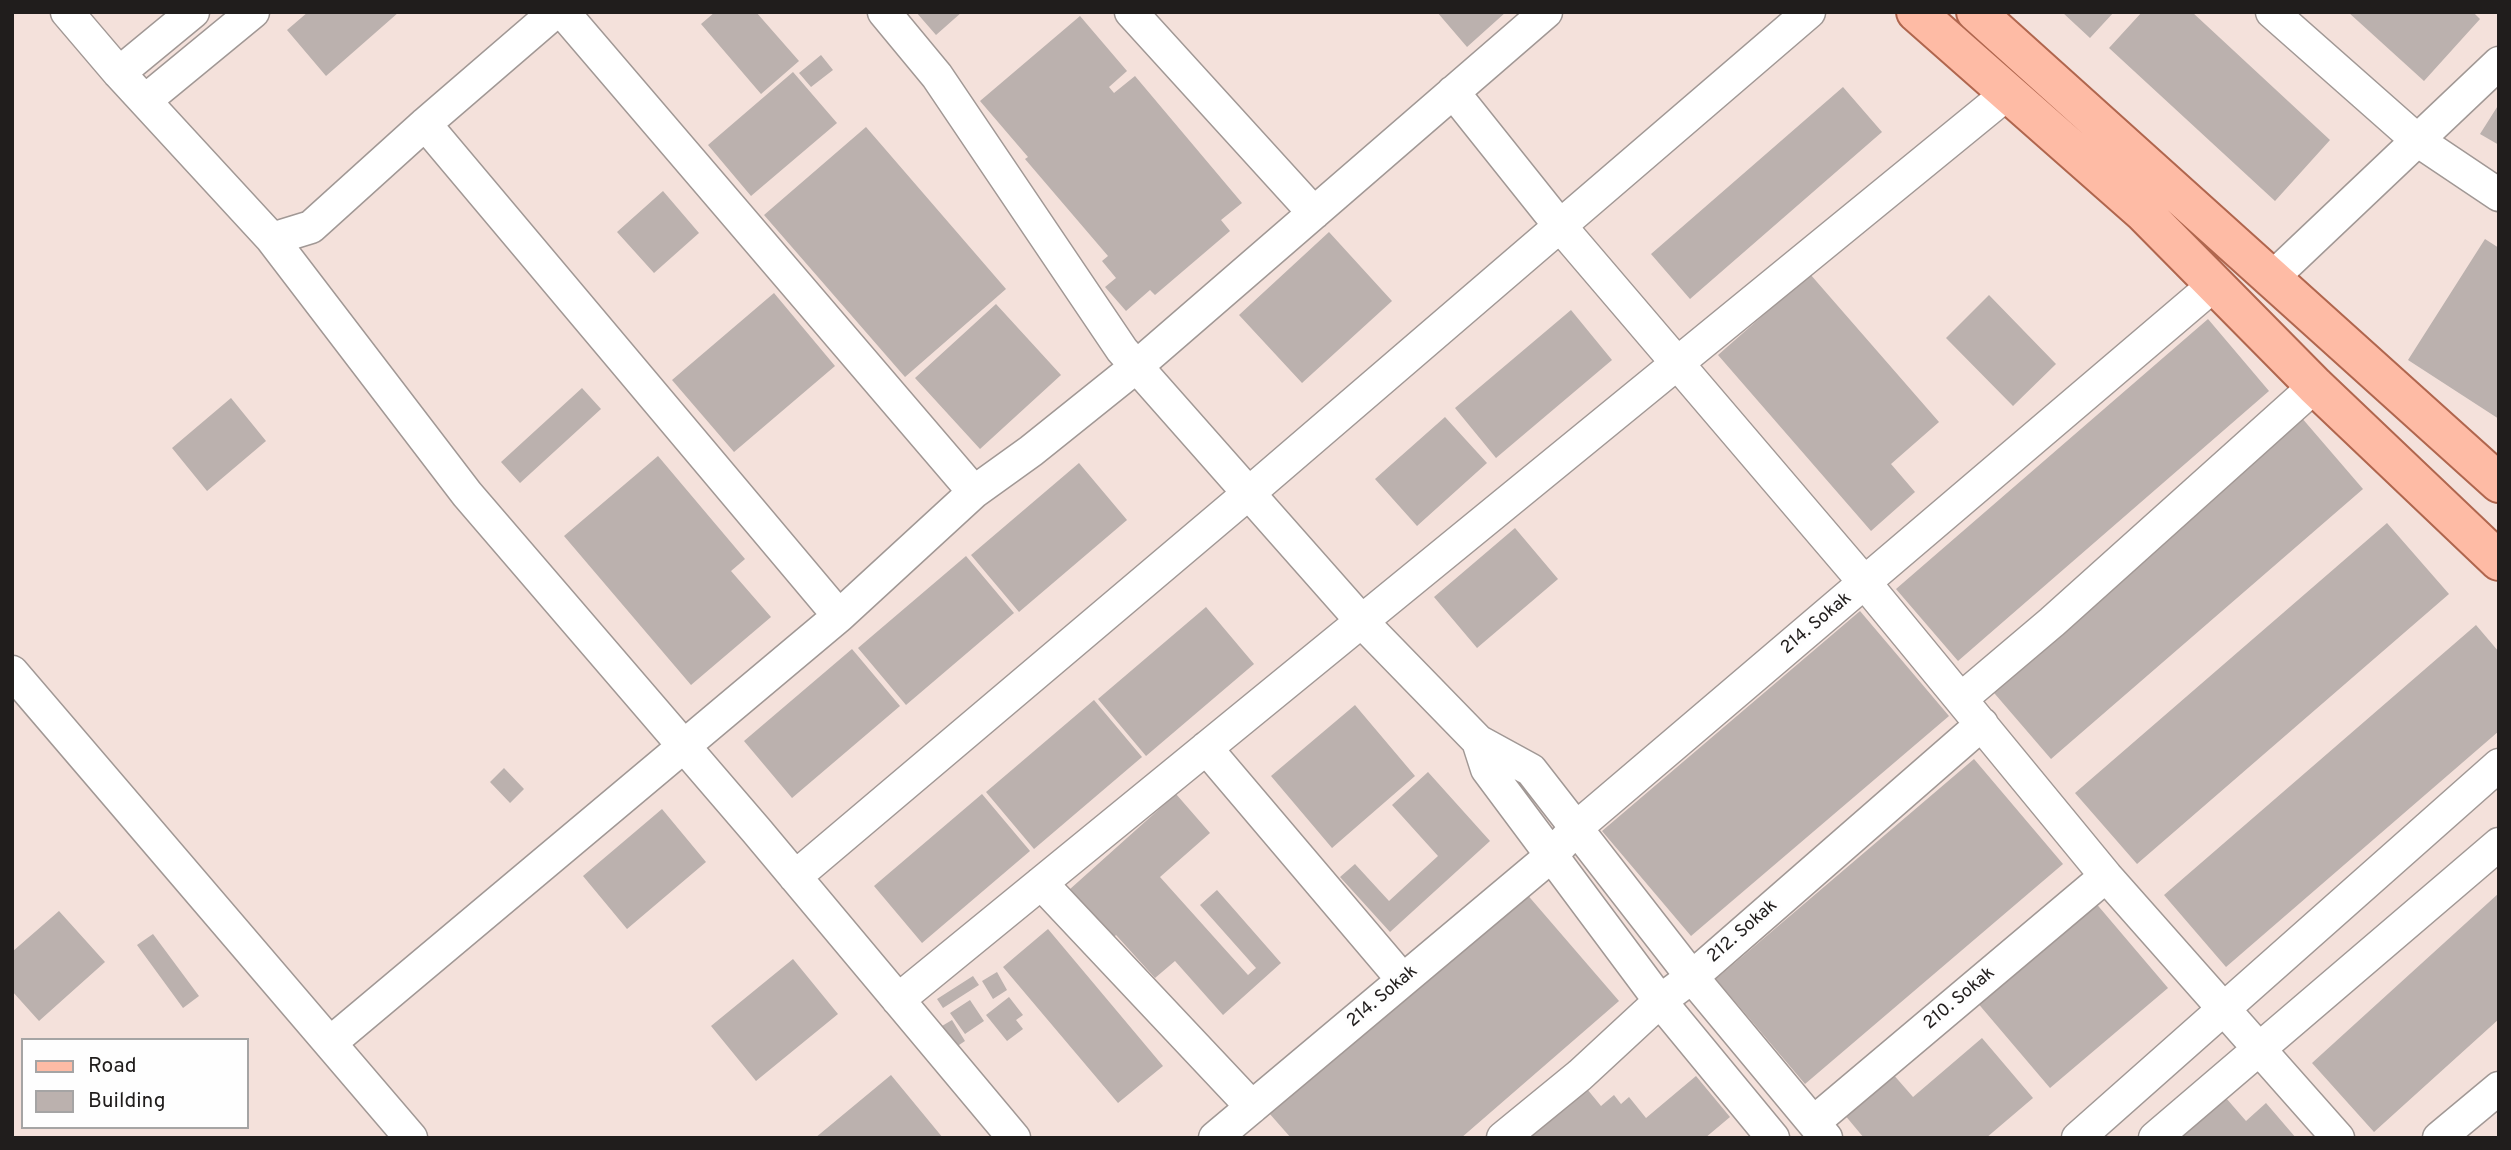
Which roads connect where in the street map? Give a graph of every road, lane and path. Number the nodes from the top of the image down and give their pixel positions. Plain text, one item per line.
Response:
1 (67, 12) edge
2 (193, 12) edge
3 (253, 12) edge
4 (555, 12) edge
5 (564, 12) edge
6 (884, 12) edge
7 (1131, 12) edge
8 (1546, 12) edge
9 (1809, 12) edge
10 (1916, 12) edge
11 (1976, 12) edge
12 (2272, 12) edge
13 (2499, 63) edge
14 (119, 74) junction
15 (1453, 92) junction
16 (2008, 93) junction
17 (146, 100) junction
18 (425, 124) junction
19 (2417, 140) junction
20 (2499, 195) edge
21 (1314, 213) junction
22 (1560, 226) junction
23 (272, 239) junction
24 (2272, 278) junction
25 (2215, 284) junction
26 (1678, 363) junction
27 (1137, 366) junction
28 (2315, 386) junction
29 (2499, 483) edge
30 (974, 492) junction
31 (1249, 493) junction
32 (2499, 561) edge
33 (1865, 583) junction
34 (839, 616) junction
35 (1362, 621) junction
36 (12, 672) edge
37 (1961, 699) junction
38 (1982, 724) junction
39 (1478, 741) junction
40 (684, 746) junction
41 (1206, 748) junction
42 (2499, 765) edge
43 (1576, 828) junction
44 (2499, 844) edge
45 (1551, 856) junction
46 (2106, 876) junction
47 (795, 877) junction
48 (1041, 883) junction
49 (1692, 977) junction
50 (1403, 980) junction
51 (898, 1000) junction
52 (1660, 1002) junction
53 (2224, 1009) junction
54 (330, 1043) junction
55 (2260, 1046) junction
56 (2499, 1088) edge
57 (1252, 1107) junction
58 (1820, 1130) edge
59 (411, 1138) edge
60 (1014, 1138) edge
61 (1214, 1138) edge
62 (1503, 1138) edge
63 (1773, 1138) edge
64 (2078, 1138) edge
65 (2155, 1138) edge
66 (2338, 1138) edge
67 (2439, 1138) edge

1 - 14 street
2 - 14 street
3 - 17 street
4 - 18 street
5 - 30 street
6 - 27 street
7 - 21 street
8 - 15 street
9 - 22 street
10 - 16 main road
11 - 24 main road
12 - 19 street
13 - 19 street
14 - 17 street
15 - 21 street
15 - 22 street
16 - 25 main road
16 - 26 street
17 - 23 street
18 - 23 street
18 - 34 street
19 - 20 street
19 - 24 street
21 - 27 street
22 - 26 street
22 - 31 street
23 - 40 street
24 - 29 main road
25 - 28 main road
25 - 33 street, 214. Sokak
26 - 33 street
26 - 35 street
27 - 30 street
27 - 31 street
28 - 32 main road
28 - 37 street
30 - 34 street
31 - 35 street
31 - 47 street
33 - 37 street
33 - 43 street, 214. Sokak
34 - 40 street
35 - 39 street
35 - 41 street
36 - 54 street
37 - 38 street
38 - 46 street
38 - 49 street, 212. Sokak
39 - 43 street
39 - 45 street
40 - 47 street
40 - 54 street
41 - 48 street
41 - 50 street
42 - 53 street
43 - 45 street, 214. Sokak
43 - 49 street
44 - 55 street
45 - 50 street, 214. Sokak
45 - 52 street
46 - 53 street
46 - 58 street, 210. Sokak
47 - 51 street
48 - 51 street
48 - 57 street
49 - 52 street, 212. Sokak
49 - 58 street
50 - 57 street, 214. Sokak
51 - 60 street
52 - 62 street, 212. Sokak
52 - 63 street
53 - 55 street
53 - 64 street
54 - 59 street
55 - 65 street
55 - 66 street
56 - 67 street
57 - 61 street, 214. Sokak

